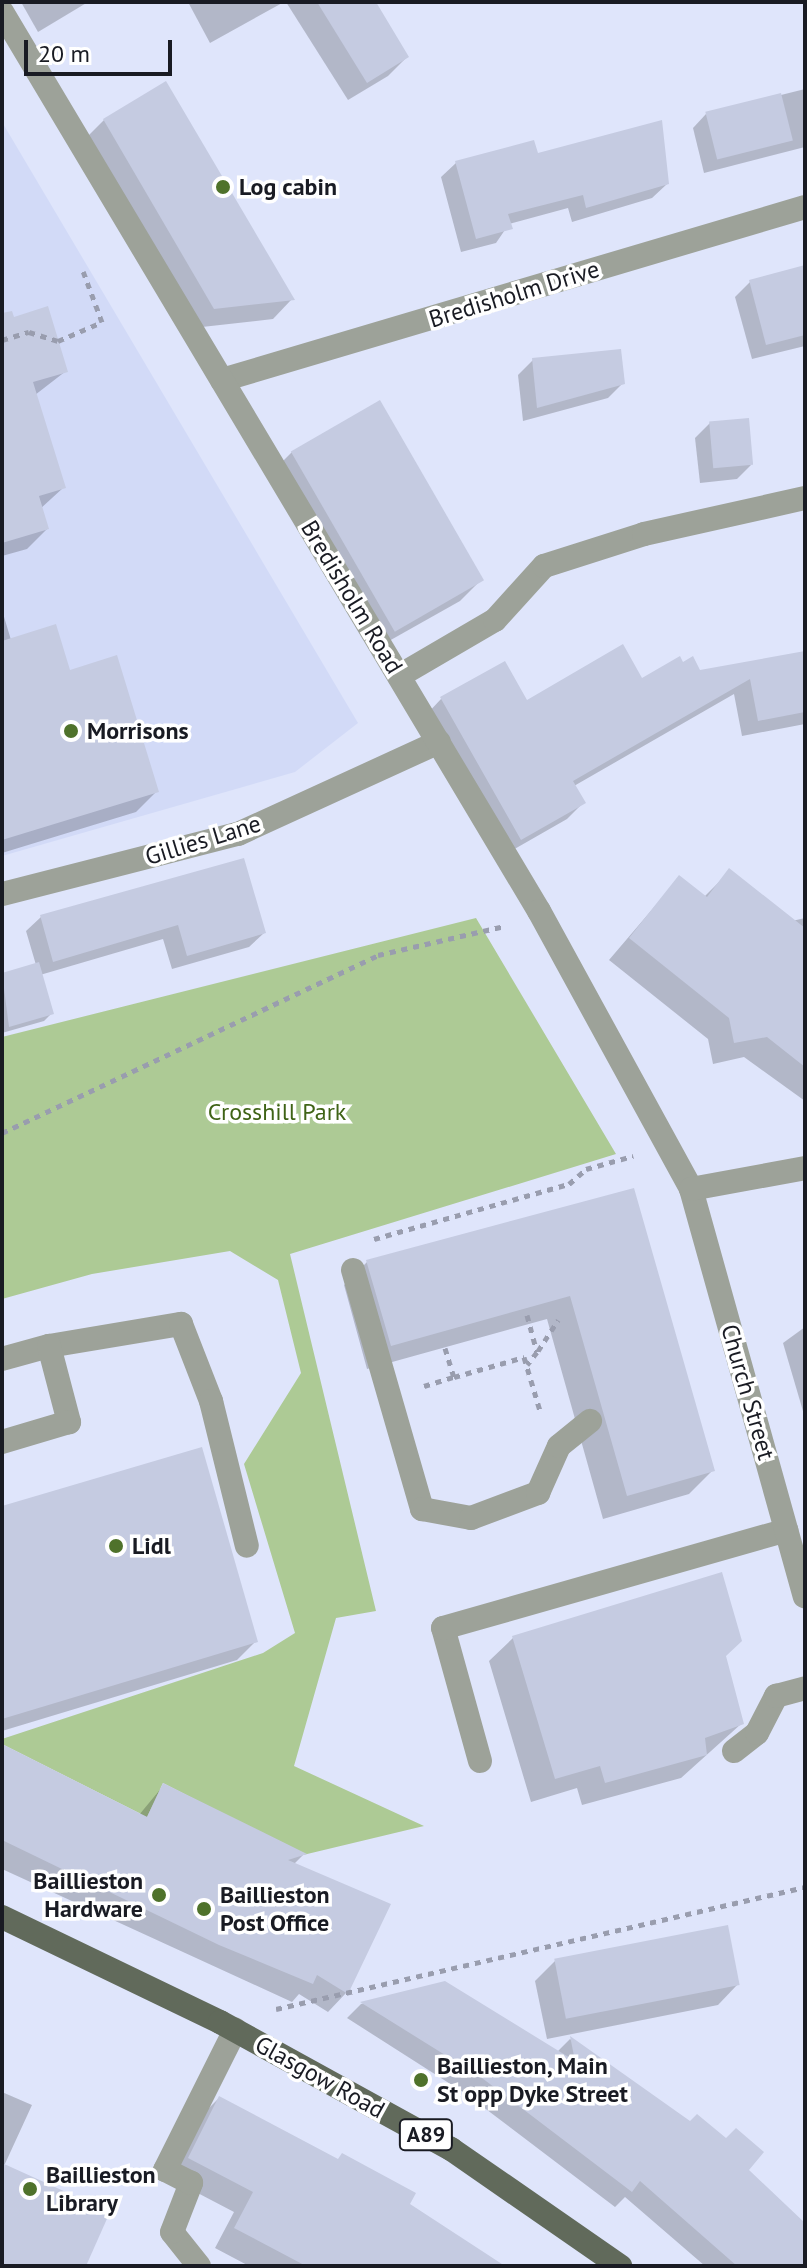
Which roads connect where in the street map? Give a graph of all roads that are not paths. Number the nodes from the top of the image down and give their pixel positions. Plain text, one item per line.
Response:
1 (2, 12) edge
2 (805, 207) edge
3 (222, 380) junction
4 (805, 498) edge
5 (399, 676) junction
6 (439, 742) junction
7 (2, 894) edge
8 (805, 1168) edge
9 (691, 1189) junction
10 (353, 1270) road end
11 (49, 1346) junction
12 (2, 1359) edge
13 (590, 1421) dead end
14 (2, 1442) edge
15 (786, 1530) junction
16 (247, 1546) dead end
17 (802, 1570) edge
18 (805, 1596) edge
19 (805, 1688) edge
20 (734, 1751) dead end
21 (480, 1761) dead end
22 (2, 1917) edge
23 (228, 2026) junction
24 (199, 2266) edge
25 (620, 2266) edge

1 - 3 street, Bredisholm Road
2 - 3 street, Bredisholm Drive
3 - 5 street, Bredisholm Road
4 - 5 street
5 - 6 street, Bredisholm Road
6 - 7 street, Gillies Lane
6 - 9 street, Bredisholm Road
8 - 9 street
9 - 15 street, Church Street
10 - 13 street
11 - 12 street
11 - 14 street
11 - 16 street
15 - 17 street, Church Street
15 - 21 street
17 - 18 street, Church Street
19 - 20 street
22 - 23 main road, Glasgow Road / A89
23 - 24 street
23 - 25 main road, Glasgow Road / A89

